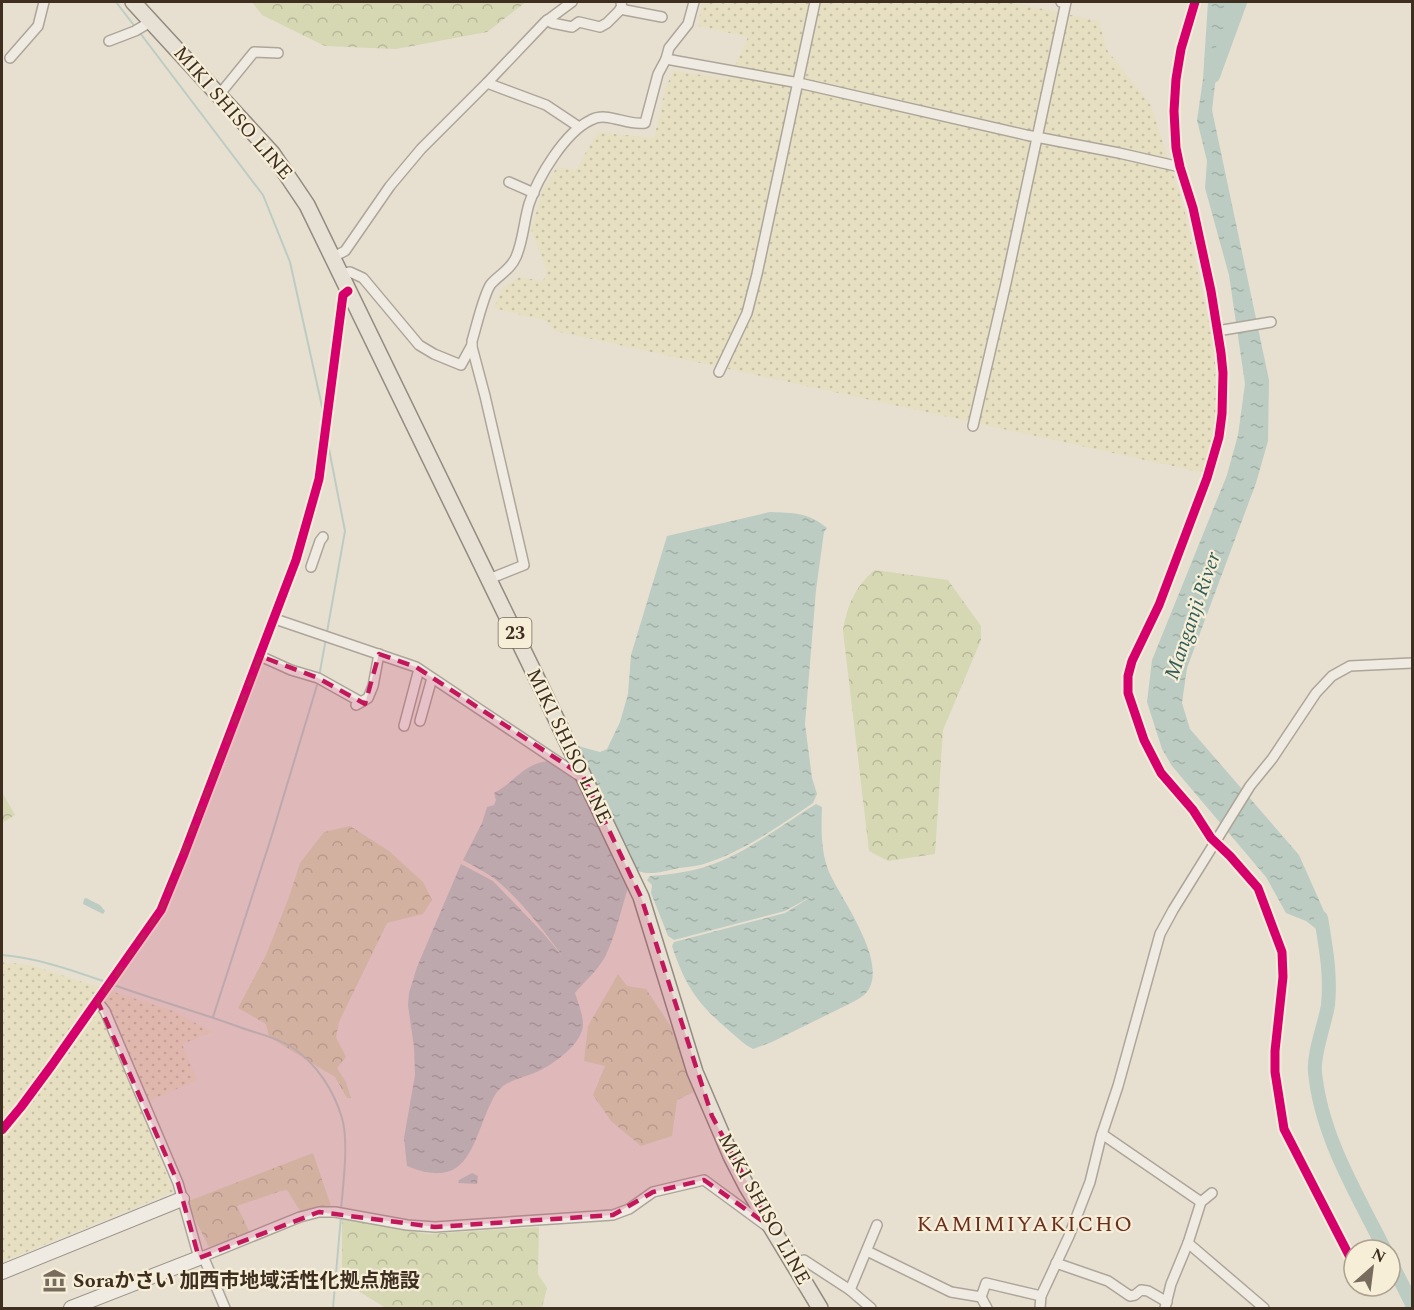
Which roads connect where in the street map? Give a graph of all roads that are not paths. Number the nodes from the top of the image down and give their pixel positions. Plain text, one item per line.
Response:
1 (44, 2) edge
2 (133, 2) edge
3 (572, 2) edge
4 (694, 2) edge
5 (815, 2) edge
6 (1061, 2) edge
7 (621, 5) edge
8 (662, 17) dead end
9 (547, 20) junction
10 (152, 21) junction
11 (109, 41) dead end
12 (278, 53) dead end
13 (10, 58) dead end
14 (666, 59) junction
15 (488, 83) junction
16 (798, 83) junction
17 (219, 95) junction
18 (579, 127) junction
19 (1036, 137) junction
20 (1180, 167) dead end
21 (509, 182) dead end
22 (534, 193) junction
23 (333, 257) junction
24 (340, 274) junction
25 (348, 291) junction
26 (1270, 322) dead end
27 (1220, 331) dead end
28 (472, 345) junction
29 (719, 372) dead end
30 (974, 426) dead end
31 (303, 535) junction
32 (296, 560) junction
33 (489, 579) junction
34 (275, 618) junction
35 (379, 654) junction
36 (260, 656) junction
37 (1413, 663) edge
38 (419, 669) junction
39 (432, 678) junction
40 (420, 721) dead end
41 (404, 726) dead end
42 (584, 776) junction
43 (98, 1002) junction
44 (2, 1130) edge
45 (1102, 1134) junction
46 (1212, 1193) dead end
47 (183, 1199) junction
48 (1201, 1202) junction
49 (877, 1225) dead end
50 (771, 1227) junction
51 (1188, 1243) junction
52 (867, 1251) junction
53 (201, 1257) junction
54 (1056, 1263) junction
55 (794, 1264) junction
56 (2, 1272) edge
57 (850, 1290) junction
58 (1041, 1296) junction
59 (981, 1298) junction
60 (1166, 1305) edge
61 (71, 1308) edge
62 (225, 1308) edge
63 (820, 1308) edge
64 (872, 1308) edge
65 (987, 1308) edge
66 (1040, 1308) edge
67 (1264, 1308) edge

1 - 13 street
2 - 10 main road, MIKI SHISO LINE / 23
3 - 9 street
4 - 14 street
5 - 16 street
6 - 19 street
7 - 8 street
7 - 9 street
9 - 15 street
10 - 11 street
10 - 17 main road, MIKI SHISO LINE / 23
12 - 17 street
14 - 16 street
14 - 18 street
15 - 18 street
15 - 23 street
16 - 19 street
16 - 29 street
17 - 23 main road, MIKI SHISO LINE / 23
18 - 22 street
19 - 20 street
19 - 30 street
21 - 22 street
22 - 28 street
23 - 24 main road, MIKI SHISO LINE / 23
24 - 25 main road, MIKI SHISO LINE / 23
24 - 28 street
25 - 31 street
25 - 33 main road, MIKI SHISO LINE / 23
26 - 27 street
28 - 33 street
31 - 32 street
31 - 32 street
32 - 34 street
33 - 42 main road, MIKI SHISO LINE / 23
34 - 35 street
34 - 36 street
35 - 36 street
35 - 38 street
36 - 43 street
37 - 45 street
38 - 39 street
38 - 41 street
39 - 40 street
39 - 42 street
42 - 50 main road, MIKI SHISO LINE / 23
43 - 44 street
43 - 47 street
45 - 48 street
45 - 54 street
46 - 48 street
47 - 53 street
47 - 56 street
48 - 51 street
49 - 52 street
50 - 53 street
50 - 55 main road, MIKI SHISO LINE / 23
51 - 60 street
51 - 67 street
52 - 57 street
52 - 59 street
53 - 61 street
53 - 62 street
54 - 58 street
54 - 60 street
55 - 57 street
55 - 63 main road, MIKI SHISO LINE / 23
57 - 64 street
58 - 59 street
58 - 66 street
59 - 65 street

